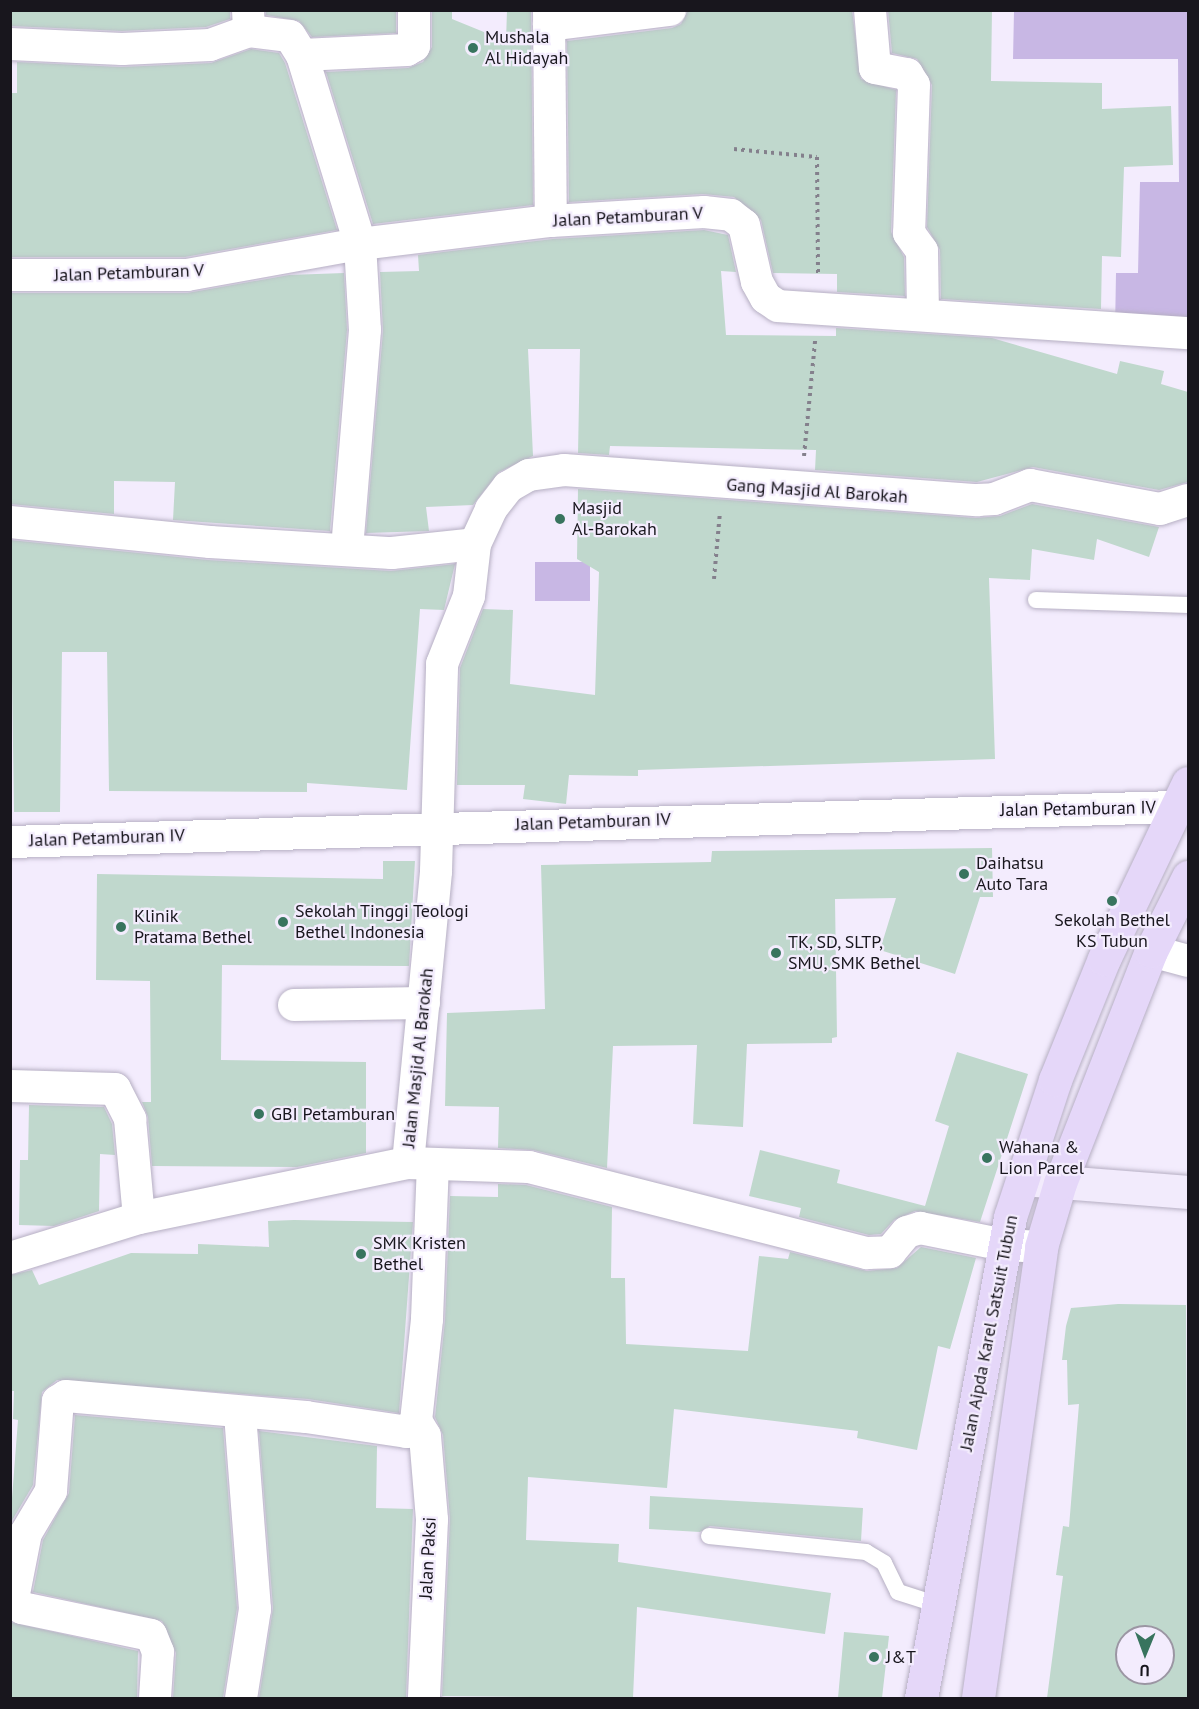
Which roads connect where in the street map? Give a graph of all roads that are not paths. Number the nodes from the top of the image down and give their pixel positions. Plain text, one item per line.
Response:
1 (414, 10) edge
2 (670, 10) edge
3 (870, 10) edge
4 (549, 18) edge
5 (248, 21) edge
6 (10, 44) edge
7 (302, 55) junction
8 (551, 221) junction
9 (360, 244) junction
10 (10, 275) edge
11 (923, 315) junction
12 (1188, 333) edge
13 (1188, 500) edge
14 (10, 522) edge
15 (475, 544) junction
16 (346, 549) junction
17 (1036, 600) dead end
18 (1188, 605) edge
19 (1182, 795) edge
20 (438, 828) junction
21 (10, 842) edge
22 (1188, 877) edge
23 (1151, 951) junction
24 (1188, 961) edge
25 (424, 1003) junction
26 (294, 1005) dead end
27 (10, 1086) edge
28 (420, 1163) junction
29 (1023, 1179) junction
30 (1060, 1183) junction
31 (1188, 1192) edge
32 (139, 1218) junction
33 (1004, 1245) junction
34 (1041, 1247) junction
35 (24, 1253) edge
36 (240, 1414) junction
37 (416, 1421) junction
38 (18, 1529) edge
39 (709, 1536) dead end
40 (939, 1605) junction
41 (155, 1698) edge
42 (241, 1698) edge
43 (424, 1698) edge
44 (921, 1698) edge
45 (978, 1698) edge

1 - 7 street
2 - 4 street
3 - 11 street
4 - 8 street
5 - 6 street
5 - 7 street
7 - 9 street
8 - 9 street, Jalan Petamburan V
8 - 11 street, Jalan Petamburan V
9 - 10 street, Jalan Petamburan V
9 - 16 street
11 - 12 street, Jalan Petamburan V
13 - 15 street, Gang Masjid Al Barokah
14 - 16 street
15 - 16 street
15 - 20 street, Jalan Masjid Al Barokah
17 - 18 lane
19 - 20 street, Jalan Petamburan IV
19 - 29 main road, Jalan Aipda Karel Satsuit Tubun
20 - 21 street, Jalan Petamburan IV
20 - 25 street, Jalan Masjid Al Barokah
22 - 23 main road, Jalan Aipda Karel Satsuit Tubun
23 - 24 street
23 - 30 main road, Jalan Aipda Karel Satsuit Tubun
25 - 26 street
25 - 28 street, Jalan Masjid Al Barokah
27 - 32 street
28 - 32 street, Jalan Masjid Al Barokah
28 - 33 street
28 - 37 street
29 - 30 street
29 - 33 main road, Jalan Aipda Karel Satsuit Tubun
30 - 31 street
30 - 34 main road, Jalan Aipda Karel Satsuit Tubun
32 - 35 street, Jalan Masjid Al Barokah
33 - 34 street
33 - 40 main road, Jalan Aipda Karel Satsuit Tubun
34 - 45 main road, Jalan Aipda Karel Satsuit Tubun
36 - 37 street
36 - 38 street
36 - 42 street
37 - 43 street, Jalan Paksi
38 - 41 street
39 - 40 lane
40 - 44 main road, Jalan Aipda Karel Satsuit Tubun

